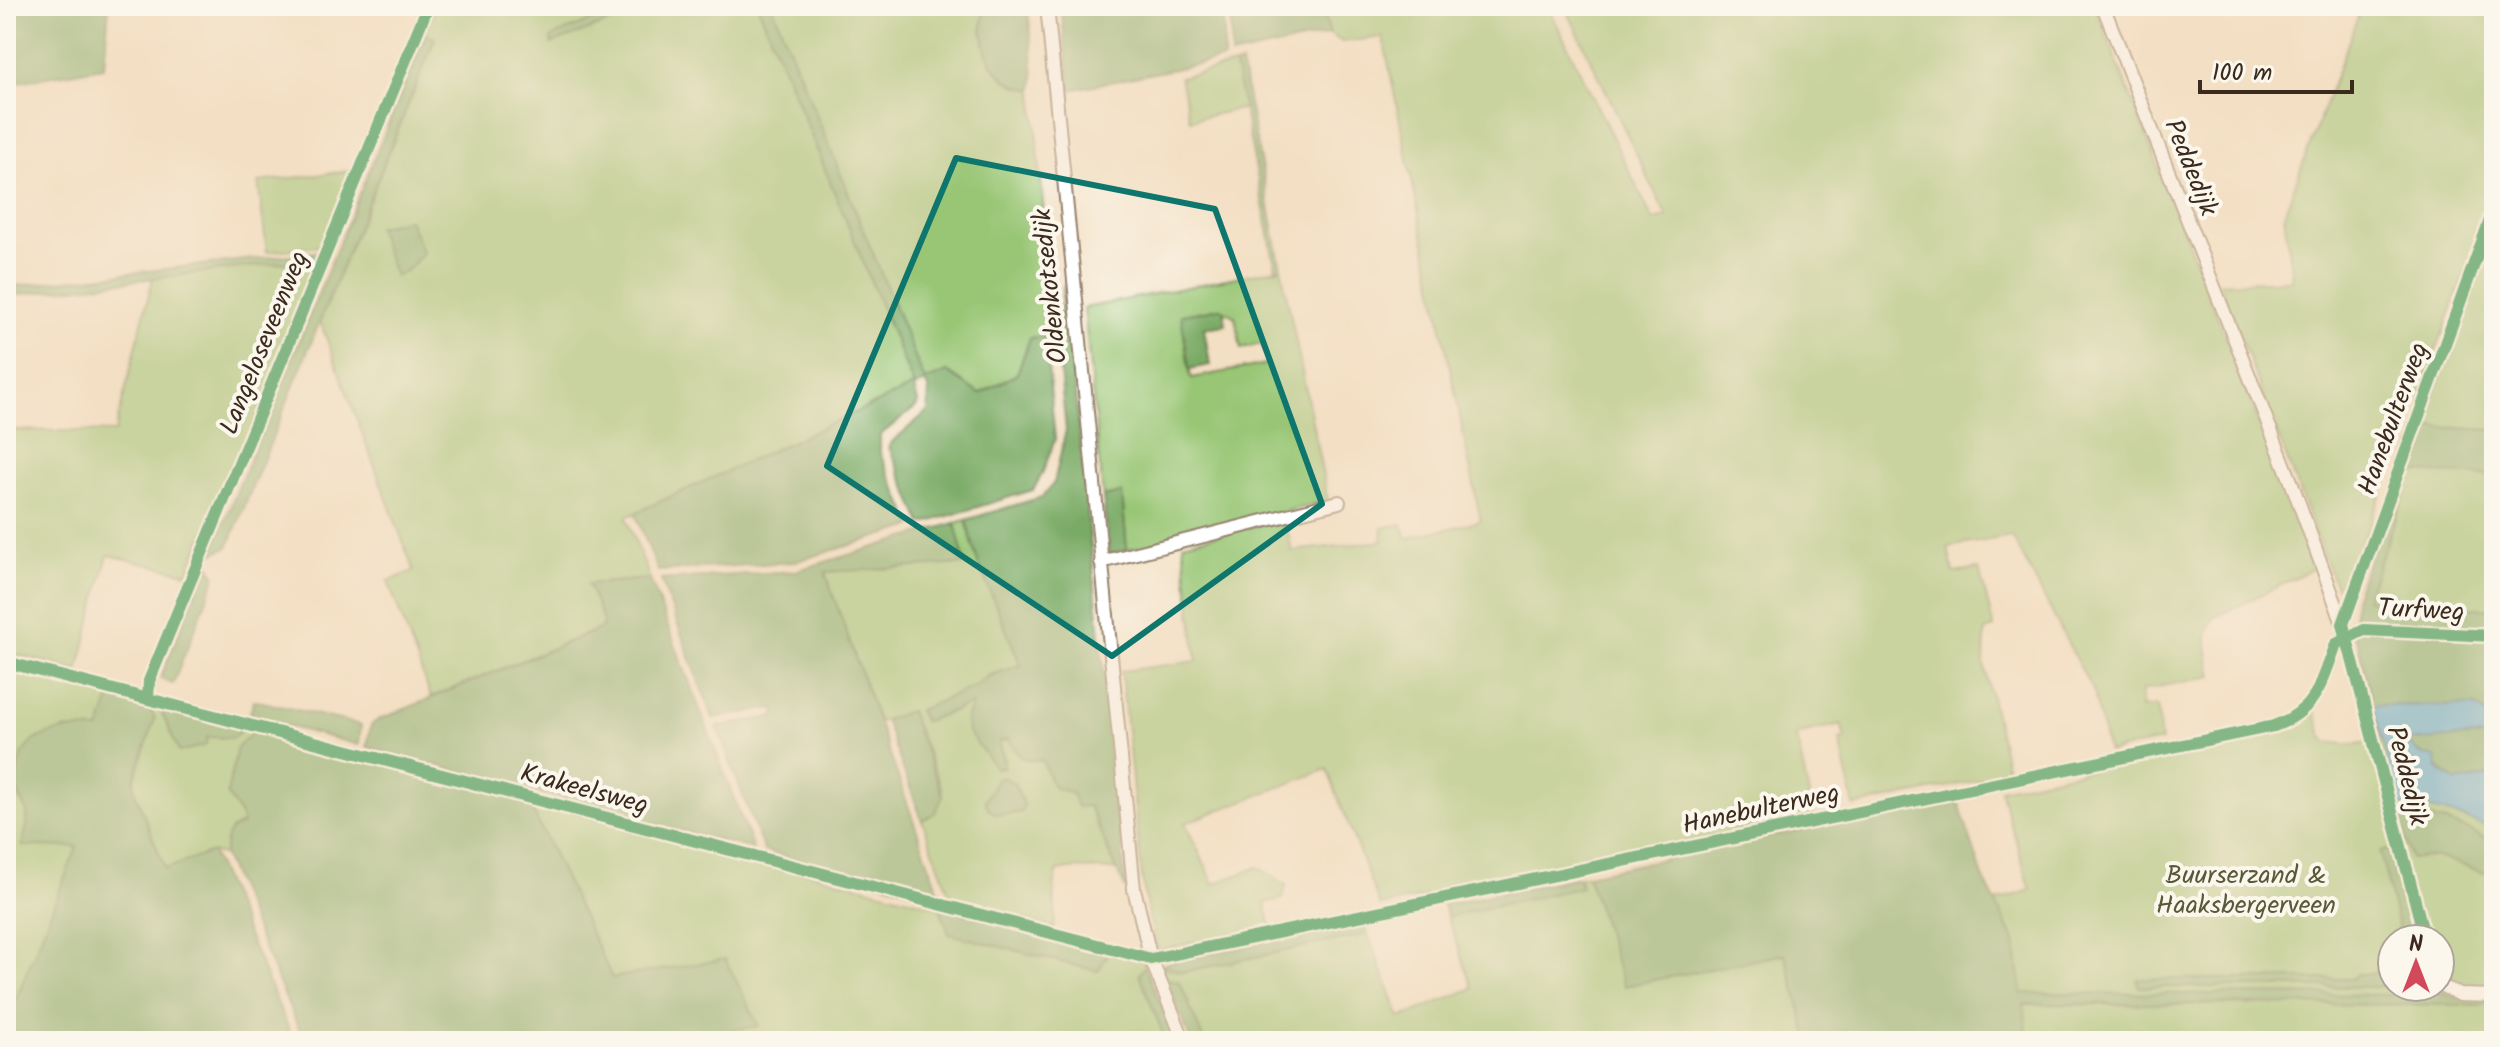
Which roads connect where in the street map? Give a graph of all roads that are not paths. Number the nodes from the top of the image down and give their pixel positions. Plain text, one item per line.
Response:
1 (1047, 6) edge
2 (2103, 6) edge
3 (2494, 209) edge
4 (1339, 502) dead end
5 (1101, 562) junction
6 (2343, 624) junction
7 (2342, 641) junction
8 (2421, 923) edge
9 (1151, 959) junction
10 (2456, 993) edge
11 (2494, 996) edge
12 (1184, 1041) edge

1 - 5 street, Oldenkotsedijk
2 - 6 street, Peddedijk
3 - 6 street, Hanebulterweg
4 - 5 street
5 - 9 street, Oldenkotsedijk
6 - 7 street, Peddedijk
7 - 8 street, Peddedijk
7 - 9 street, Hanebulterweg
9 - 12 street, Oldenkotsedijk
10 - 11 street

